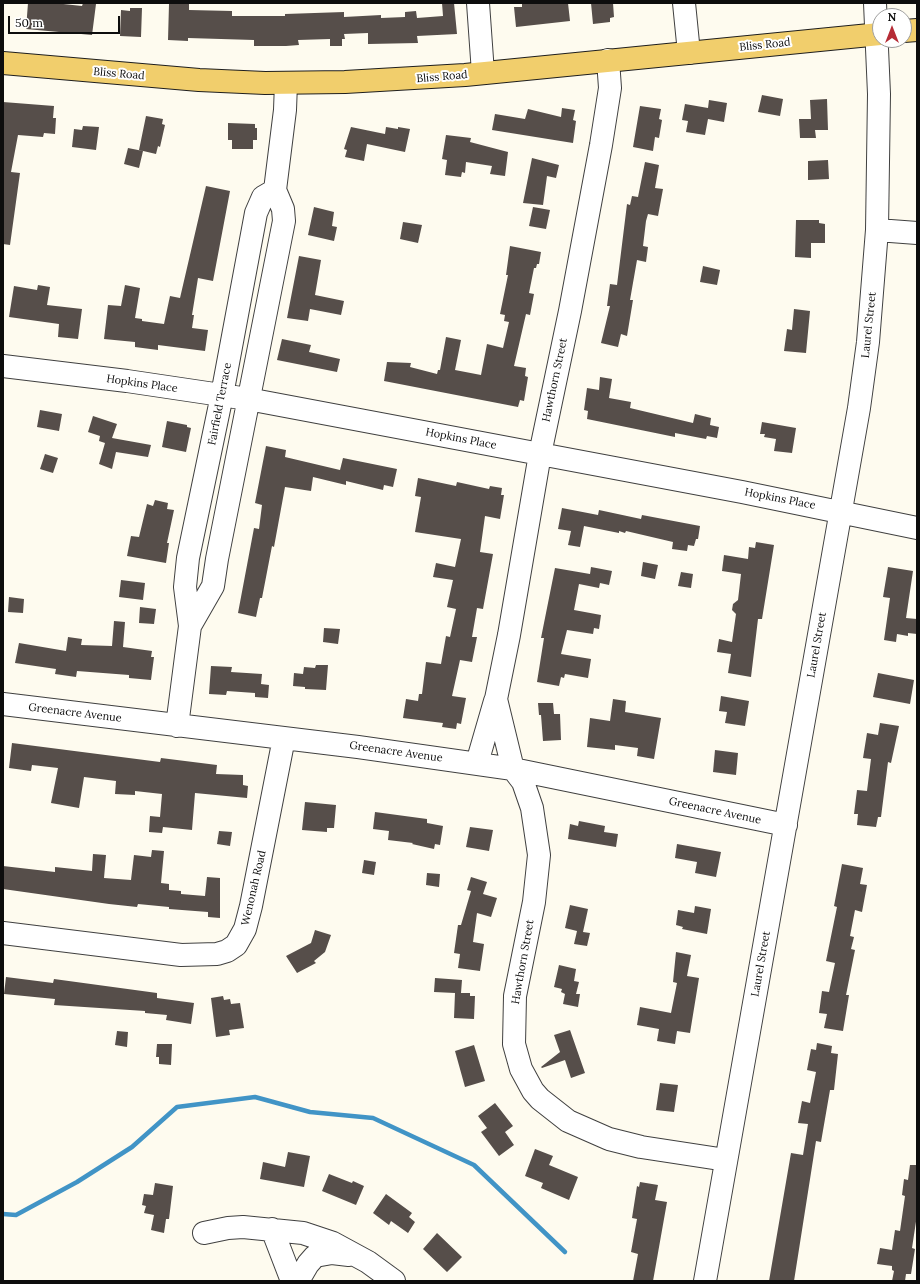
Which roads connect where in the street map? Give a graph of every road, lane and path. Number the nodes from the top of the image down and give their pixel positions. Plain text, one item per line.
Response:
1 (478, 3) edge
2 (684, 3) edge
3 (872, 35) edge
4 (878, 48) edge
5 (689, 53) junction
6 (608, 60) junction
7 (3, 63) edge
8 (484, 73) junction
9 (286, 83) junction
10 (274, 190) junction
11 (877, 230) junction
12 (917, 232) edge
13 (3, 366) edge
14 (222, 395) junction
15 (248, 400) junction
16 (540, 454) junction
17 (841, 512) junction
18 (917, 528) edge
19 (190, 626) junction
20 (496, 699) junction
21 (3, 704) edge
22 (177, 726) junction
23 (284, 738) junction
24 (477, 763) junction
25 (513, 769) junction
26 (786, 825) junction
27 (3, 933) edge
28 (726, 1160) junction
29 (272, 1229) junction
30 (204, 1233) dead end
31 (362, 1259) junction
32 (292, 1281) edge
33 (298, 1281) edge
34 (394, 1281) edge
35 (705, 1281) edge

1 - 8 street
2 - 5 street
3 - 5 main road, Bliss Road
4 - 11 street, Laurel Street
5 - 6 main road, Bliss Road
6 - 8 main road, Bliss Road
6 - 16 street, Hawthorn Street
7 - 9 main road, Bliss Road
8 - 9 main road, Bliss Road
9 - 10 street
10 - 14 street, Fairfield Terrace
10 - 15 street, Fairfield Terrace
11 - 12 street
11 - 17 street, Laurel Street
13 - 14 street, Hopkins Place
14 - 15 street, Hopkins Place
14 - 19 street, Fairfield Terrace
15 - 16 street, Hopkins Place
15 - 19 street, Fairfield Terrace
16 - 17 street, Hopkins Place
16 - 20 street, Hawthorn Street
17 - 18 street, Hopkins Place
17 - 26 street, Laurel Street
19 - 22 street, Fairfield Terrace
20 - 24 street, Hawthorn Street
20 - 25 street, Hawthorn Street
21 - 22 street, Greenacre Avenue
22 - 23 street, Greenacre Avenue
23 - 24 street, Greenacre Avenue
23 - 27 street, Wenonah Road
24 - 25 street, Greenacre Avenue
25 - 26 street, Greenacre Avenue
25 - 28 street, Hawthorn Street
26 - 28 street, Laurel Street
28 - 35 street, Laurel Street
29 - 30 street
29 - 31 street
29 - 32 street
31 - 33 street
31 - 34 street

